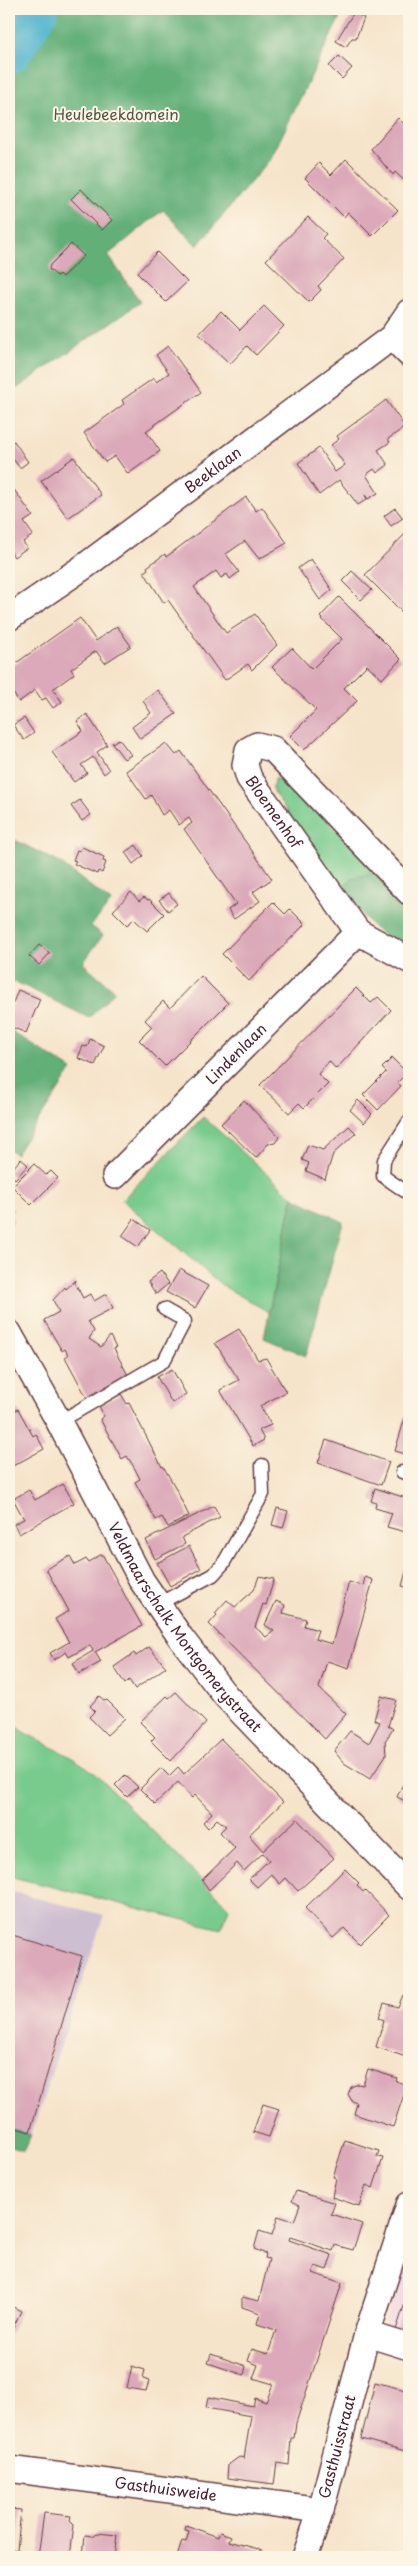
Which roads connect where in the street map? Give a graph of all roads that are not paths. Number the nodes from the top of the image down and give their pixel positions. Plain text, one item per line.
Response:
1 (409, 312) edge
2 (392, 337) junction
3 (409, 354) edge
4 (9, 618) edge
5 (409, 892) edge
6 (358, 932) junction
7 (409, 960) edge
8 (409, 1120) edge
9 (115, 1176) dead end
10 (409, 1194) edge
11 (164, 1309) dead end
12 (9, 1333) edge
13 (59, 1422) junction
14 (262, 1465) dead end
15 (158, 1604) junction
16 (409, 1887) edge
17 (409, 2205) edge
18 (367, 2334) junction
19 (409, 2347) edge
20 (9, 2469) edge
21 (321, 2510) junction
22 (305, 2557) edge

1 - 2 street, Beeklaan
2 - 3 street
2 - 4 street, Beeklaan
5 - 6 street, Bloemenhof
6 - 7 street, Bloemenhof
6 - 9 street, Lindenlaan
8 - 10 lane
11 - 13 lane
12 - 13 street, Veldmaarschalk Montgomerystraat
13 - 15 street, Veldmaarschalk Montgomerystraat
14 - 15 lane
15 - 16 street, Veldmaarschalk Montgomerystraat
17 - 18 street, Gasthuisstraat
18 - 19 street
18 - 21 street, Gasthuisstraat
20 - 21 street, Gasthuisweide
21 - 22 street, Gasthuisstraat

